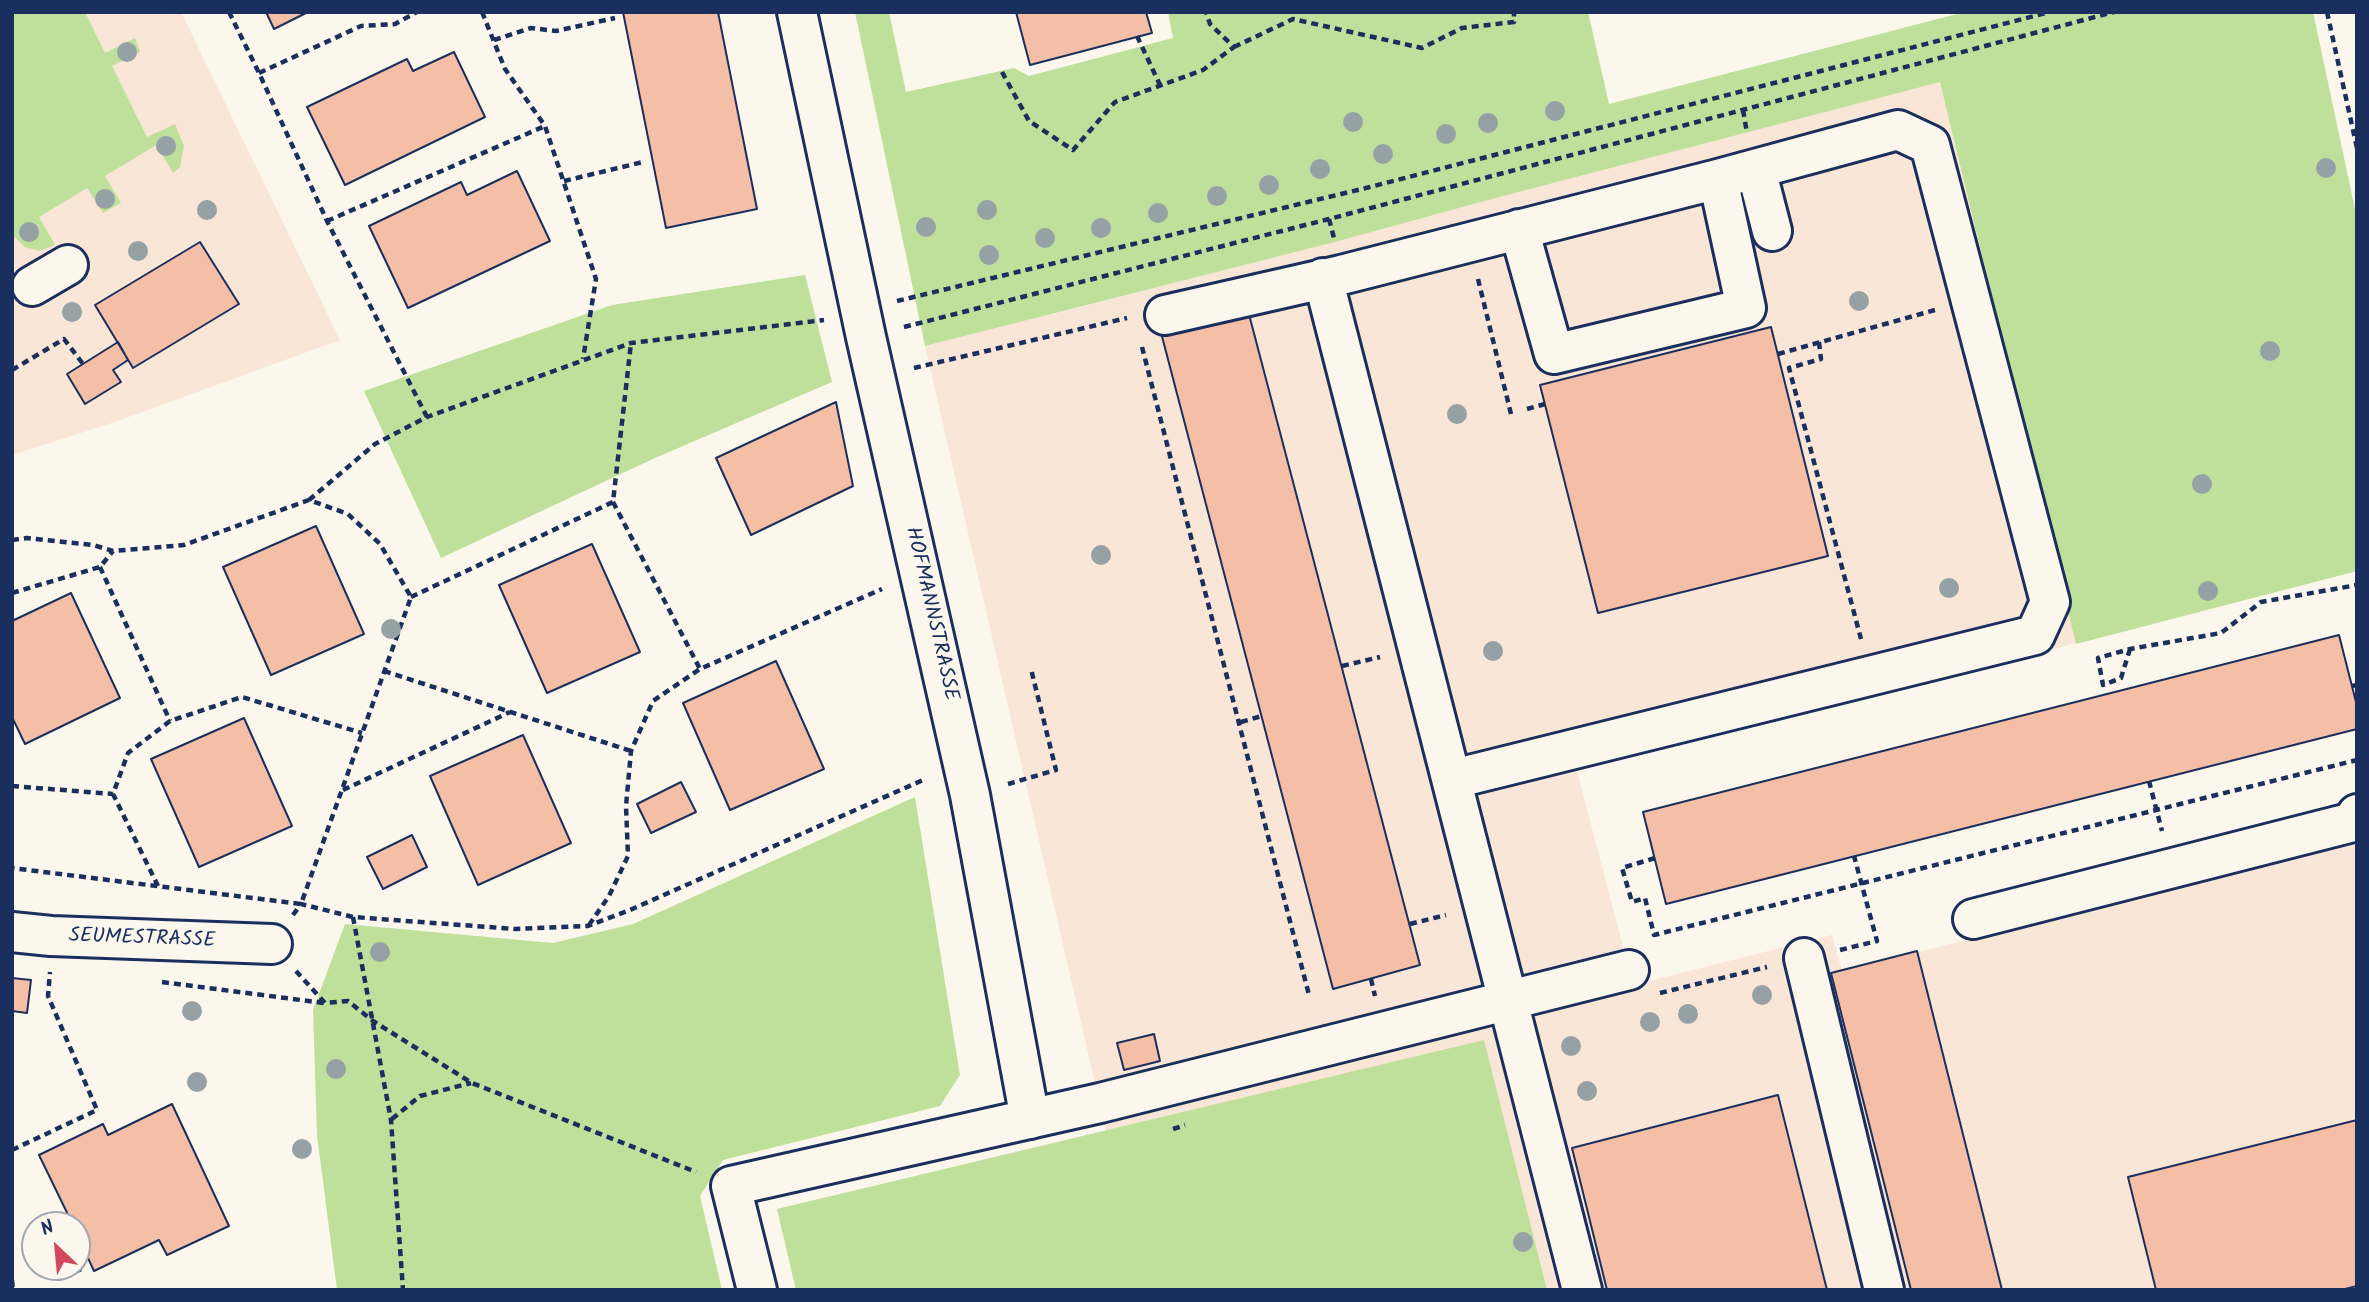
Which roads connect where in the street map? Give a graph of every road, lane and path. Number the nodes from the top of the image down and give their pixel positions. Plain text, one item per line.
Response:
1 (229, 12) edge
2 (417, 12) edge
3 (482, 12) edge
4 (797, 12) edge
5 (1206, 12) edge
6 (1514, 12) edge
7 (2050, 12) edge
8 (2114, 12) edge
9 (2327, 12) edge
10 (615, 18) dead end
11 (1137, 36) dead end
12 (494, 40) junction
13 (1234, 47) junction
14 (1002, 72) dead end
15 (259, 73) junction
16 (1160, 85) junction
17 (545, 126) junction
18 (2357, 148) edge
19 (643, 163) dead end
20 (1756, 169) junction
21 (1718, 179) junction
22 (564, 181) junction
23 (327, 221) junction
24 (1519, 229) junction
25 (1772, 232) dead end
26 (1469, 241) junction
27 (68, 265) dead end
28 (1323, 278) junction
29 (32, 286) dead end
30 (1971, 300) junction
31 (863, 323) junction
32 (1147, 324) junction
33 (1819, 342) junction
34 (631, 343) junction
35 (1777, 354) dead end
36 (583, 360) junction
37 (83, 364) dead end
38 (12, 370) edge
39 (876, 377) junction
40 (1545, 404) dead end
41 (1527, 409) dead end
42 (1511, 415) dead end
43 (427, 417) junction
44 (309, 500) junction
45 (613, 502) junction
46 (12, 540) edge
47 (113, 551) junction
48 (100, 567) junction
49 (920, 572) junction
50 (2357, 585) edge
51 (12, 593) edge
52 (411, 597) junction
53 (2130, 649) junction
54 (700, 669) junction
55 (1031, 669) dead end
56 (384, 671) junction
57 (1871, 675) junction
58 (510, 712) junction
59 (1262, 716) dead end
60 (170, 721) junction
61 (1241, 722) junction
62 (362, 733) junction
63 (631, 751) junction
64 (2357, 760) edge
65 (1453, 779) junction
66 (923, 780) dead end
67 (2149, 781) dead end
68 (12, 786) edge
69 (342, 790) junction
70 (113, 794) junction
71 (970, 795) junction
72 (2157, 811) junction
73 (2357, 814) edge
74 (1854, 856) dead end
75 (1655, 858) dead end
76 (12, 868) edge
77 (2170, 868) junction
78 (1861, 884) junction
79 (158, 887) junction
80 (301, 904) junction
81 (353, 917) junction
82 (1973, 919) dead end
83 (588, 926) junction
84 (12, 932) edge
85 (51, 936) junction
86 (272, 944) junction
87 (1804, 958) junction
88 (160, 982) dead end
89 (1642, 982) joint
90 (1309, 995) dead end
91 (1508, 1000) junction
92 (325, 1003) junction
93 (373, 1021) junction
94 (472, 1083) junction
95 (1030, 1119) junction
96 (391, 1120) junction
97 (1185, 1125) dead end
98 (1173, 1129) dead end
99 (12, 1150) edge
100 (731, 1186) junction
101 (12, 1280) edge
102 (13, 1290) edge
103 (403, 1290) edge
104 (757, 1290) edge
105 (1582, 1290) edge
106 (1884, 1290) edge

1 - 15 path
2 - 15 path
3 - 12 path
4 - 31 street, HOFMANNSTRASSE
5 - 13 path
6 - 13 path
7 - 31 path
8 - 31 path
9 - 18 path
10 - 12 path
11 - 16 path
12 - 17 path
13 - 16 path
14 - 16 path
15 - 23 path
17 - 22 path
17 - 23 path
19 - 22 path
20 - 21 street
20 - 25 street
20 - 30 street
21 - 24 street
21 - 24 street
22 - 36 path
23 - 43 path
24 - 26 street
26 - 28 street
26 - 42 path
27 - 29 street
28 - 32 street
28 - 65 street
30 - 33 path
30 - 57 street
31 - 34 path
31 - 39 street, HOFMANNSTRASSE
32 - 39 path
32 - 61 path
33 - 35 path
33 - 57 path
34 - 36 path
34 - 45 path
36 - 43 path
37 - 38 path
39 - 49 street, HOFMANNSTRASSE
40 - 41 path
43 - 44 path
44 - 47 path
44 - 52 path
45 - 52 path
45 - 54 path
46 - 47 path
47 - 48 path
48 - 51 path
48 - 60 path
49 - 54 path
49 - 71 street, HOFMANNSTRASSE
50 - 53 path
52 - 56 path
53 - 53 path
54 - 63 path
55 - 71 path
56 - 58 path
56 - 62 path
57 - 65 street
58 - 63 path
58 - 69 path
59 - 61 path
60 - 62 path
60 - 70 path
61 - 90 path
62 - 69 path
63 - 83 path
64 - 72 path
65 - 91 street
66 - 83 path
67 - 72 path
68 - 70 path
69 - 80 path
70 - 79 path
71 - 95 street, HOFMANNSTRASSE
72 - 77 path
72 - 78 path
73 - 77 street
74 - 78 path
75 - 78 path
76 - 79 path
77 - 82 street
78 - 87 path
79 - 80 path
80 - 81 path
80 - 86 path
81 - 83 path
81 - 93 path
84 - 85 street, SEUMESTRASSE
85 - 86 street, SEUMESTRASSE
85 - 99 path
86 - 92 path
87 - 89 path
87 - 106 street
88 - 92 path
89 - 91 street
91 - 95 street
91 - 105 street
92 - 93 path
93 - 94 path
93 - 96 path
94 - 96 path
94 - 100 path
95 - 100 street
96 - 103 path
97 - 98 path
100 - 104 street
101 - 102 path

